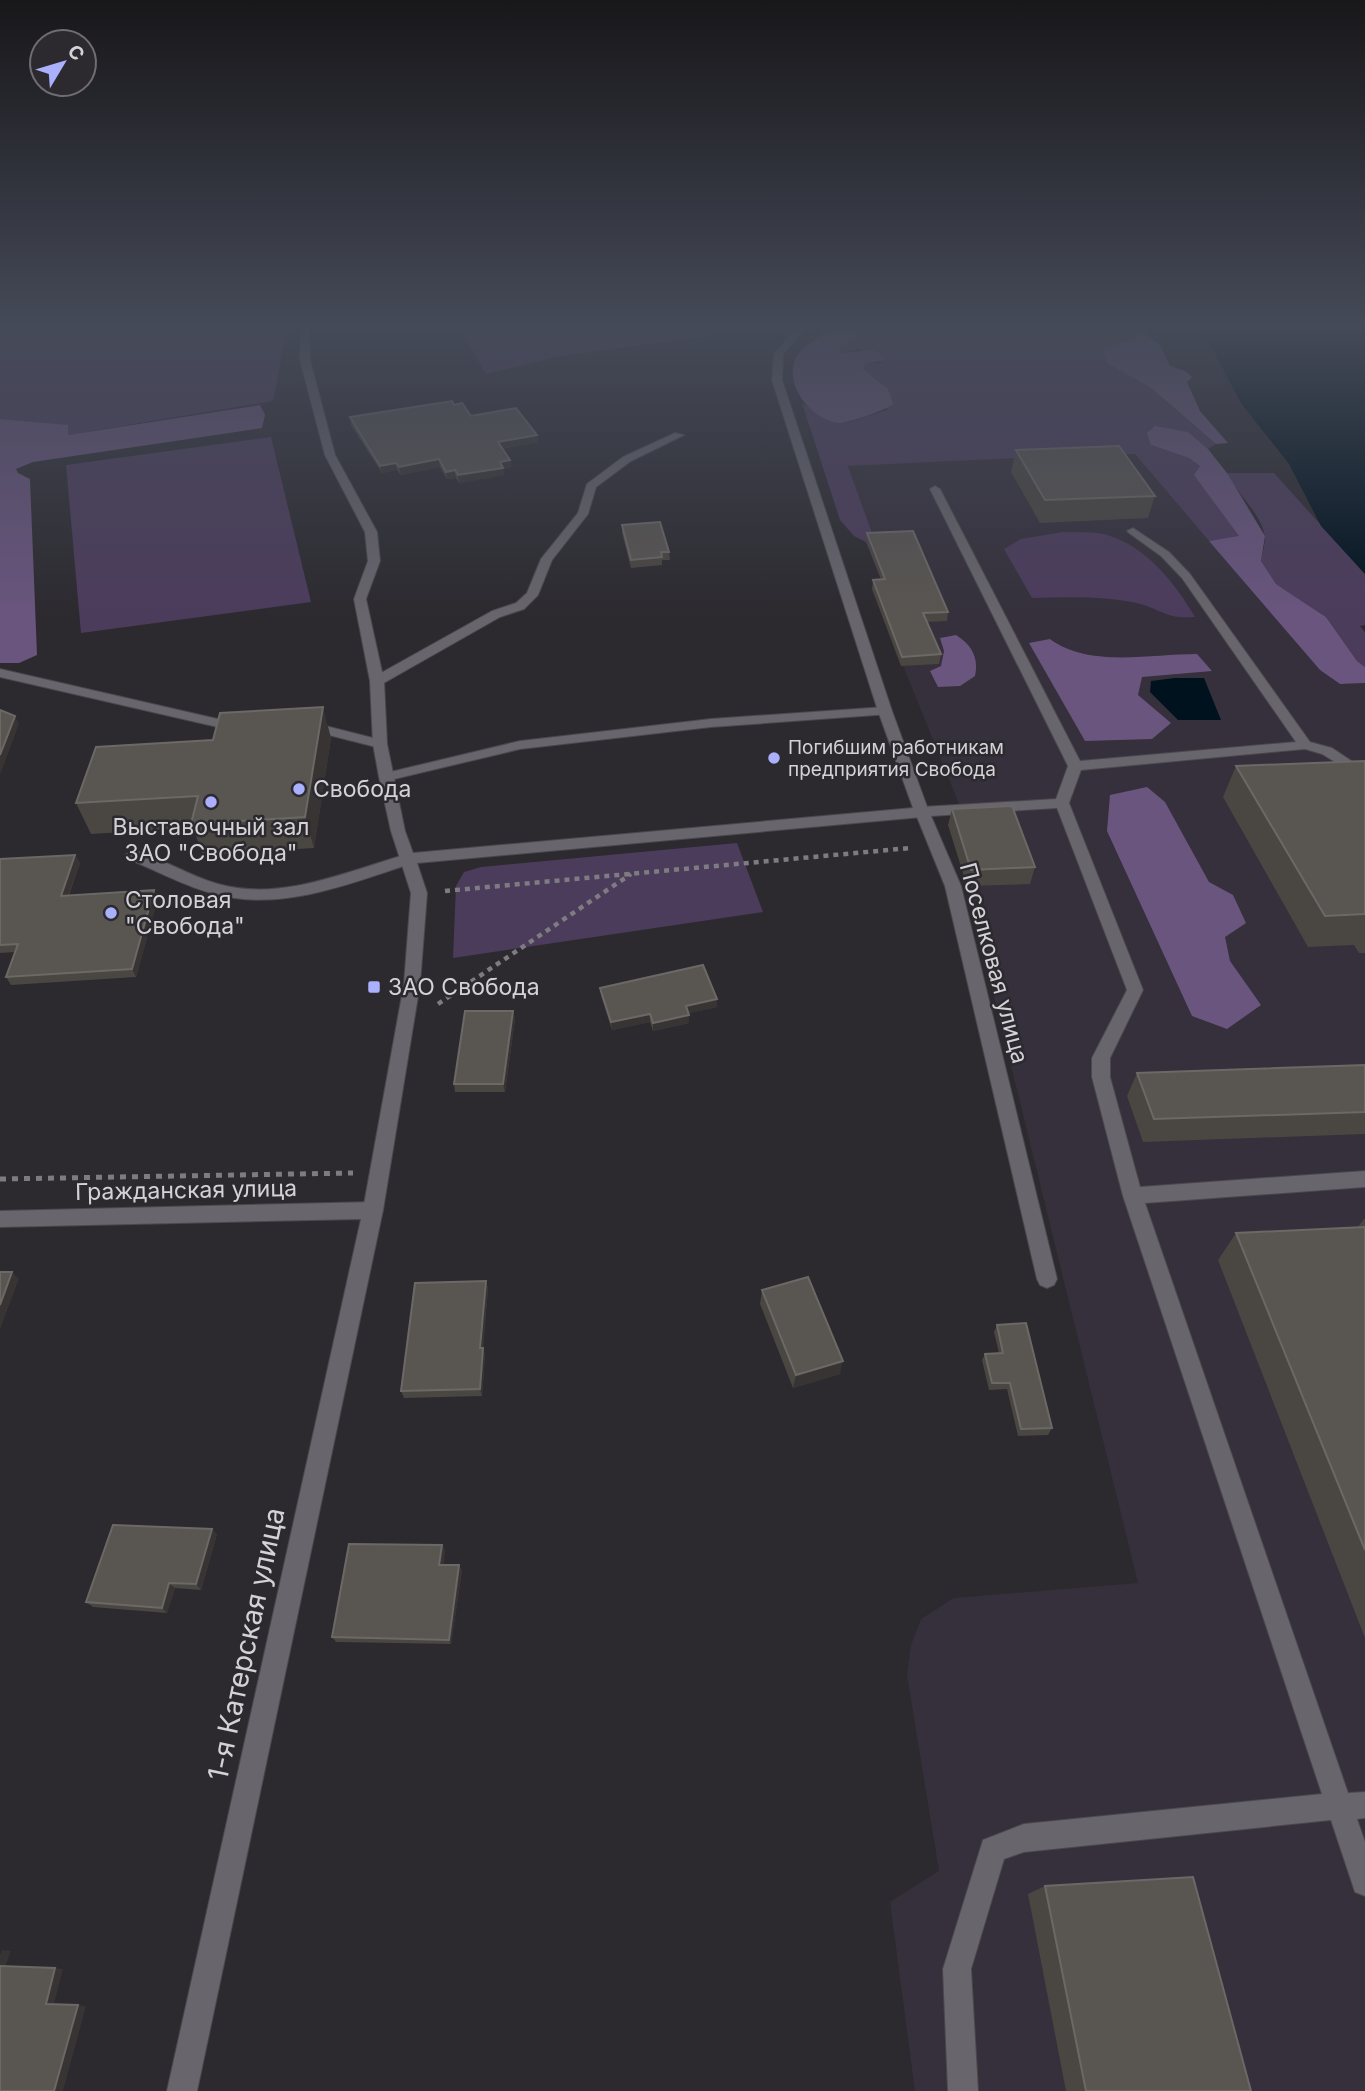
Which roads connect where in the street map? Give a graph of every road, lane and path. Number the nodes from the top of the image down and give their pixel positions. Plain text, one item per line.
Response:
1 (321, 422) edge
2 (791, 422) edge
3 (679, 435) dead end
4 (935, 489) dead end
5 (1133, 531) dead end
6 (0, 673) edge
7 (377, 681) junction
8 (885, 711) junction
9 (249, 724) edge
10 (289, 724) edge
11 (380, 744) junction
12 (1305, 745) junction
13 (1075, 766) junction
14 (1365, 776) edge
15 (386, 777) junction
16 (1062, 803) junction
17 (922, 812) junction
18 (936, 846) junction
19 (134, 855) dead end
20 (408, 859) junction
21 (632, 874) junction
22 (419, 893) junction
23 (405, 1027) junction
24 (379, 1172) junction
25 (0, 1179) edge
26 (1365, 1179) edge
27 (1133, 1196) junction
28 (373, 1210) junction
29 (0, 1219) edge
30 (1047, 1279) dead end
31 (1352, 1806) edge
32 (1365, 1882) edge
33 (182, 2091) edge
34 (963, 2091) edge

1 - 7 street
2 - 8 street, Поселковая улица
3 - 7 street
4 - 13 street
5 - 12 street
6 - 9 street
7 - 11 street
8 - 15 street
8 - 17 street, Поселковая улица
10 - 11 street
11 - 15 street
12 - 13 street
12 - 14 street
13 - 16 street
15 - 20 street
16 - 17 street
16 - 27 street
17 - 18 street, Поселковая улица
17 - 20 street
18 - 21 path
18 - 30 street, Поселковая улица
19 - 20 street
20 - 22 street
21 - 22 path
21 - 23 path
22 - 23 street
23 - 24 street
24 - 25 path
24 - 28 street
26 - 27 street
27 - 31 street
28 - 29 street, Гражданская улица
28 - 33 street, 1-я Катерская улица
31 - 32 street
31 - 34 street

